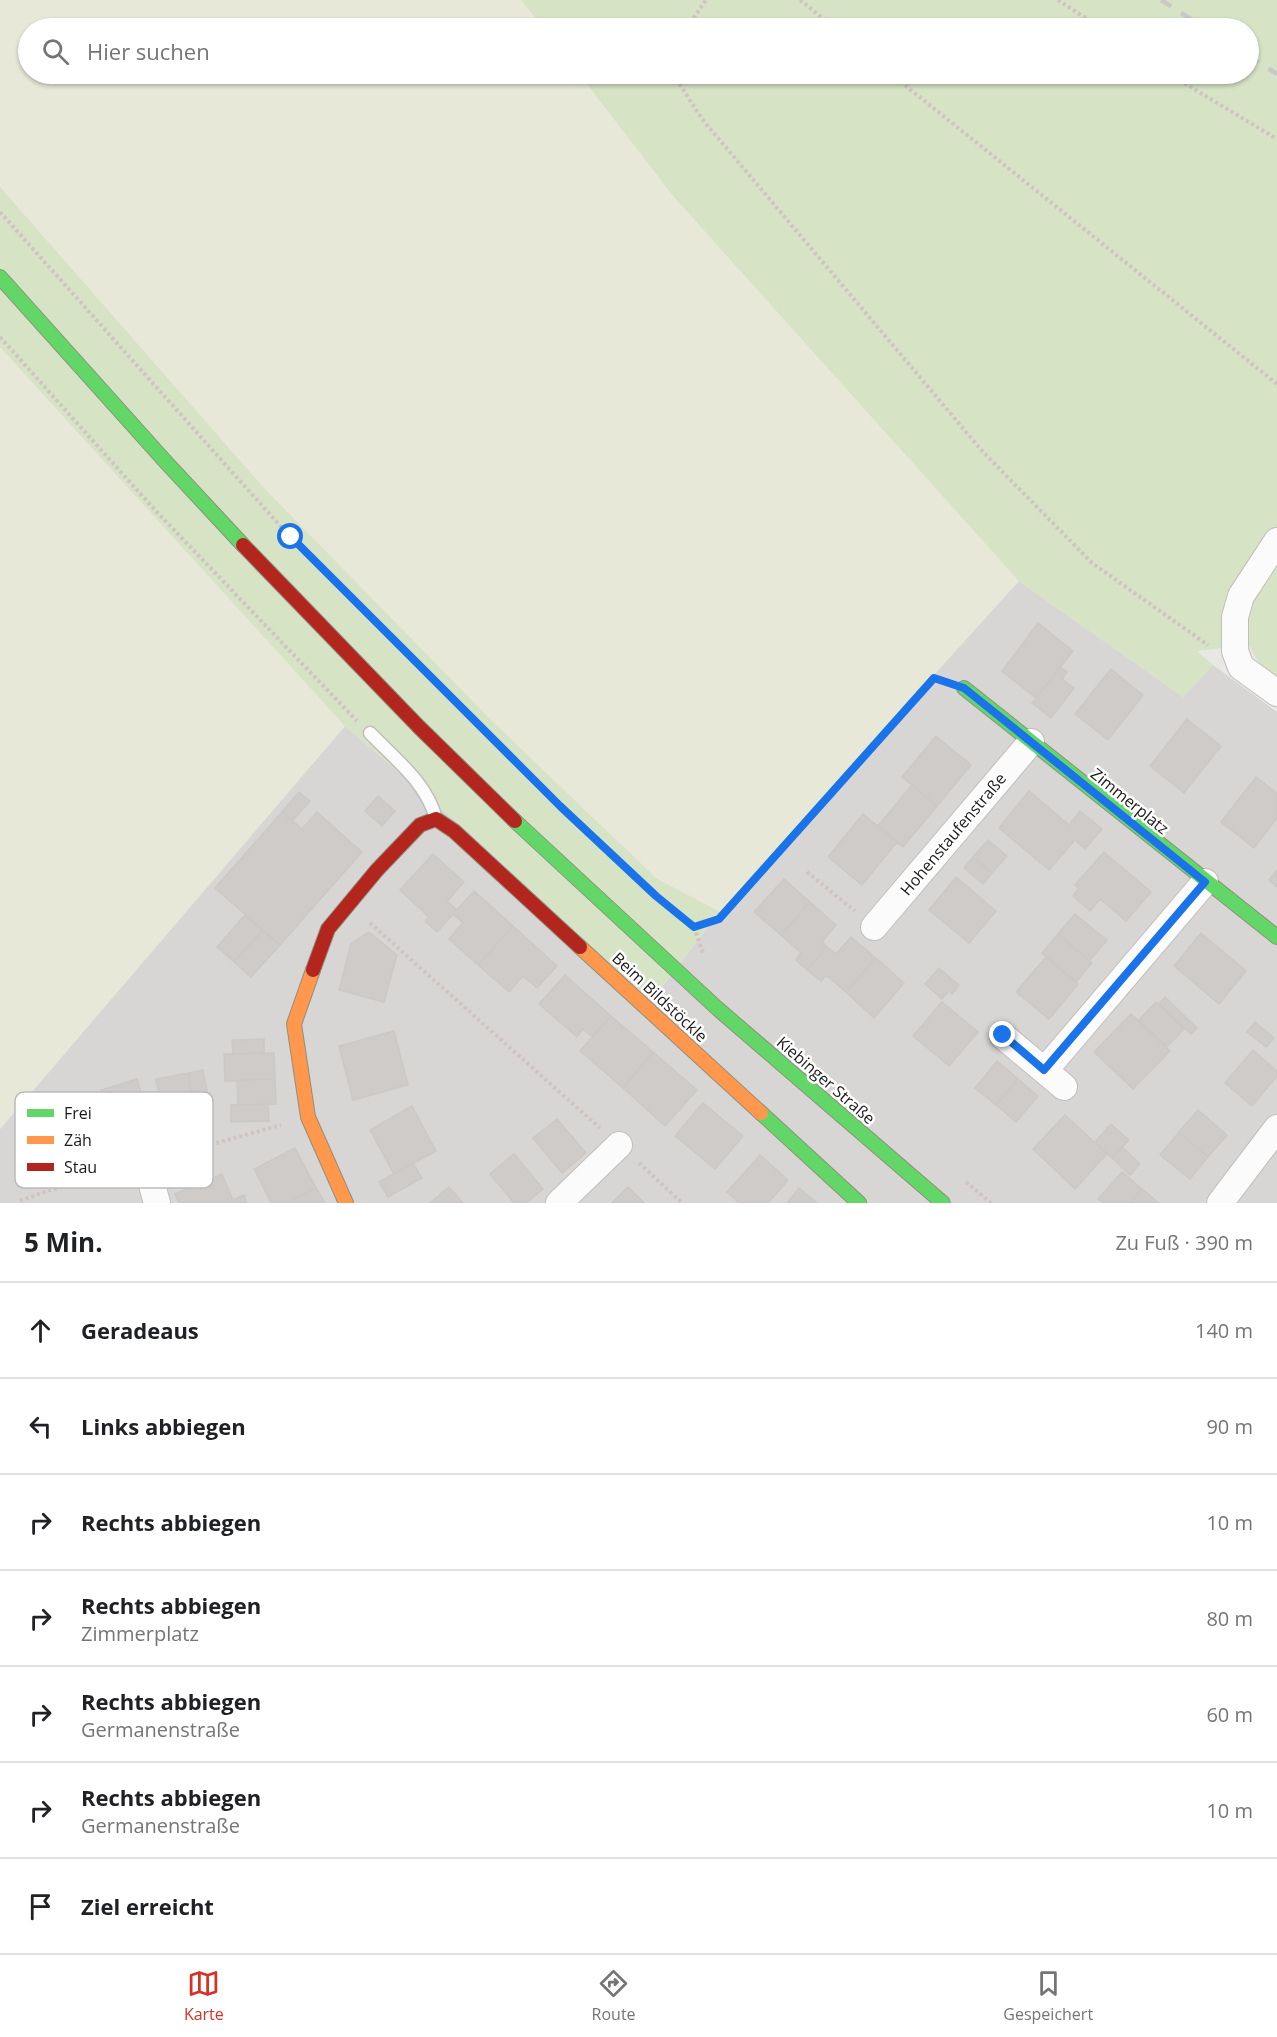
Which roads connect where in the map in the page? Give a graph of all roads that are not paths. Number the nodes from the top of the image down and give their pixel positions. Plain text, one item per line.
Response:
1 (0, 277) edge
2 (1277, 541) edge
3 (964, 688) road end
4 (1277, 693) edge
5 (370, 733) road end
6 (1031, 742) junction
7 (436, 819) junction
8 (1205, 882) junction
9 (874, 927) road end
10 (1277, 937) edge
11 (1003, 1035) dead end
12 (1044, 1070) junction
13 (1064, 1087) dead end
14 (1277, 1128) edge
15 (619, 1145) road end
16 (153, 1188) edge
17 (157, 1203) edge
18 (346, 1203) edge
19 (559, 1203) edge
20 (859, 1203) edge
21 (943, 1203) edge
22 (1220, 1203) edge

1 - 21 street, Kiebinger Straße
2 - 4 street
3 - 6 street, Zimmerplatz
5 - 7 lane
6 - 8 street, Zimmerplatz
6 - 9 street, Hohenstaufenstraße
7 - 18 street
7 - 20 street, Beim Bildstöckle
8 - 10 street, Zimmerplatz
8 - 12 street
11 - 12 street
12 - 13 street
14 - 22 street
15 - 19 street
16 - 17 street

